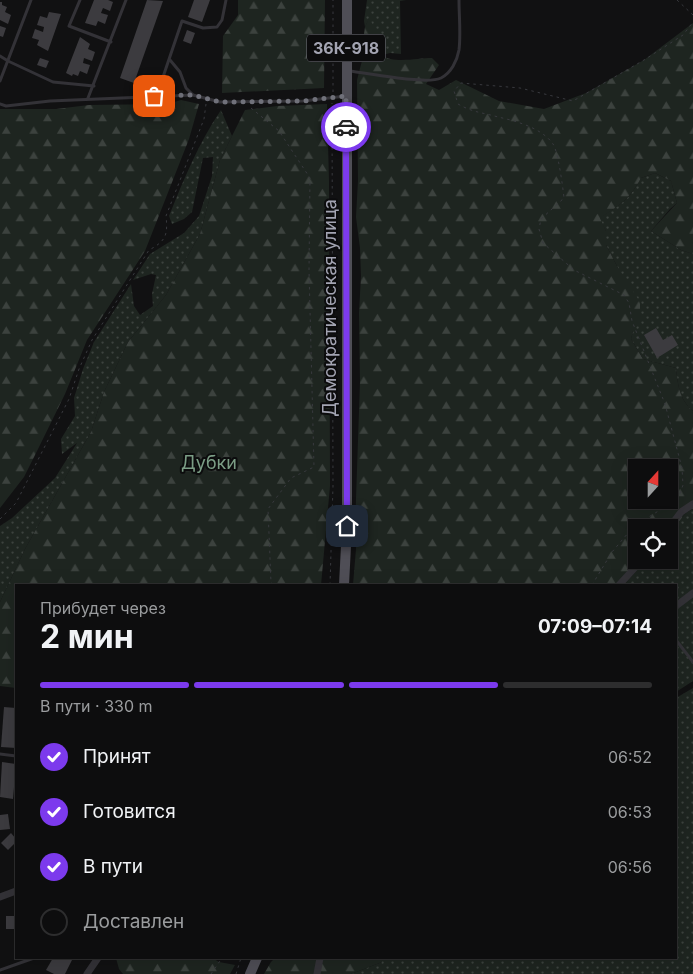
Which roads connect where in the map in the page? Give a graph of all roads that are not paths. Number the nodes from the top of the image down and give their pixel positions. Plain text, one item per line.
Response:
1 (31, 0) edge
2 (80, 0) edge
3 (126, 0) edge
4 (226, 0) edge
5 (346, 0) edge
6 (459, 0) edge
7 (110, 42) junction
8 (0, 56) edge
9 (169, 59) junction
10 (8, 61) junction
11 (346, 70) junction
12 (163, 77) dead end
13 (0, 81) edge
14 (94, 86) junction
15 (193, 95) junction
16 (346, 96) junction
17 (88, 98) junction
18 (0, 104) edge
19 (693, 504) edge
20 (676, 519) edge
21 (634, 569) edge
22 (344, 584) edge
23 (620, 584) edge
24 (693, 593) edge
25 (677, 605) edge
26 (677, 641) edge
27 (693, 662) edge
28 (0, 754) edge
29 (15, 756) edge
30 (15, 891) edge
31 (0, 897) edge
32 (32, 959) edge
33 (97, 959) edge
34 (257, 959) edge
35 (320, 959) edge
36 (0, 970) edge
37 (87, 974) edge
38 (250, 974) edge
39 (317, 974) edge

1 - 10 lane
2 - 7 lane
3 - 7 lane
4 - 9 lane
5 - 11 main road, Демократическая улица / 36К-918
6 - 11 lane
7 - 14 lane
8 - 10 lane
9 - 12 lane
9 - 15 lane
10 - 13 lane
10 - 14 lane
11 - 16 main road, Демократическая улица / 36К-918
14 - 17 lane
15 - 16 lane
15 - 17 lane
16 - 22 main road, Демократическая улица / 36К-918
17 - 18 lane
19 - 20 street
21 - 23 street
24 - 25 street
26 - 27 lane
28 - 29 lane
30 - 31 street
32 - 36 lane
33 - 37 street
34 - 38 main road
35 - 39 street

